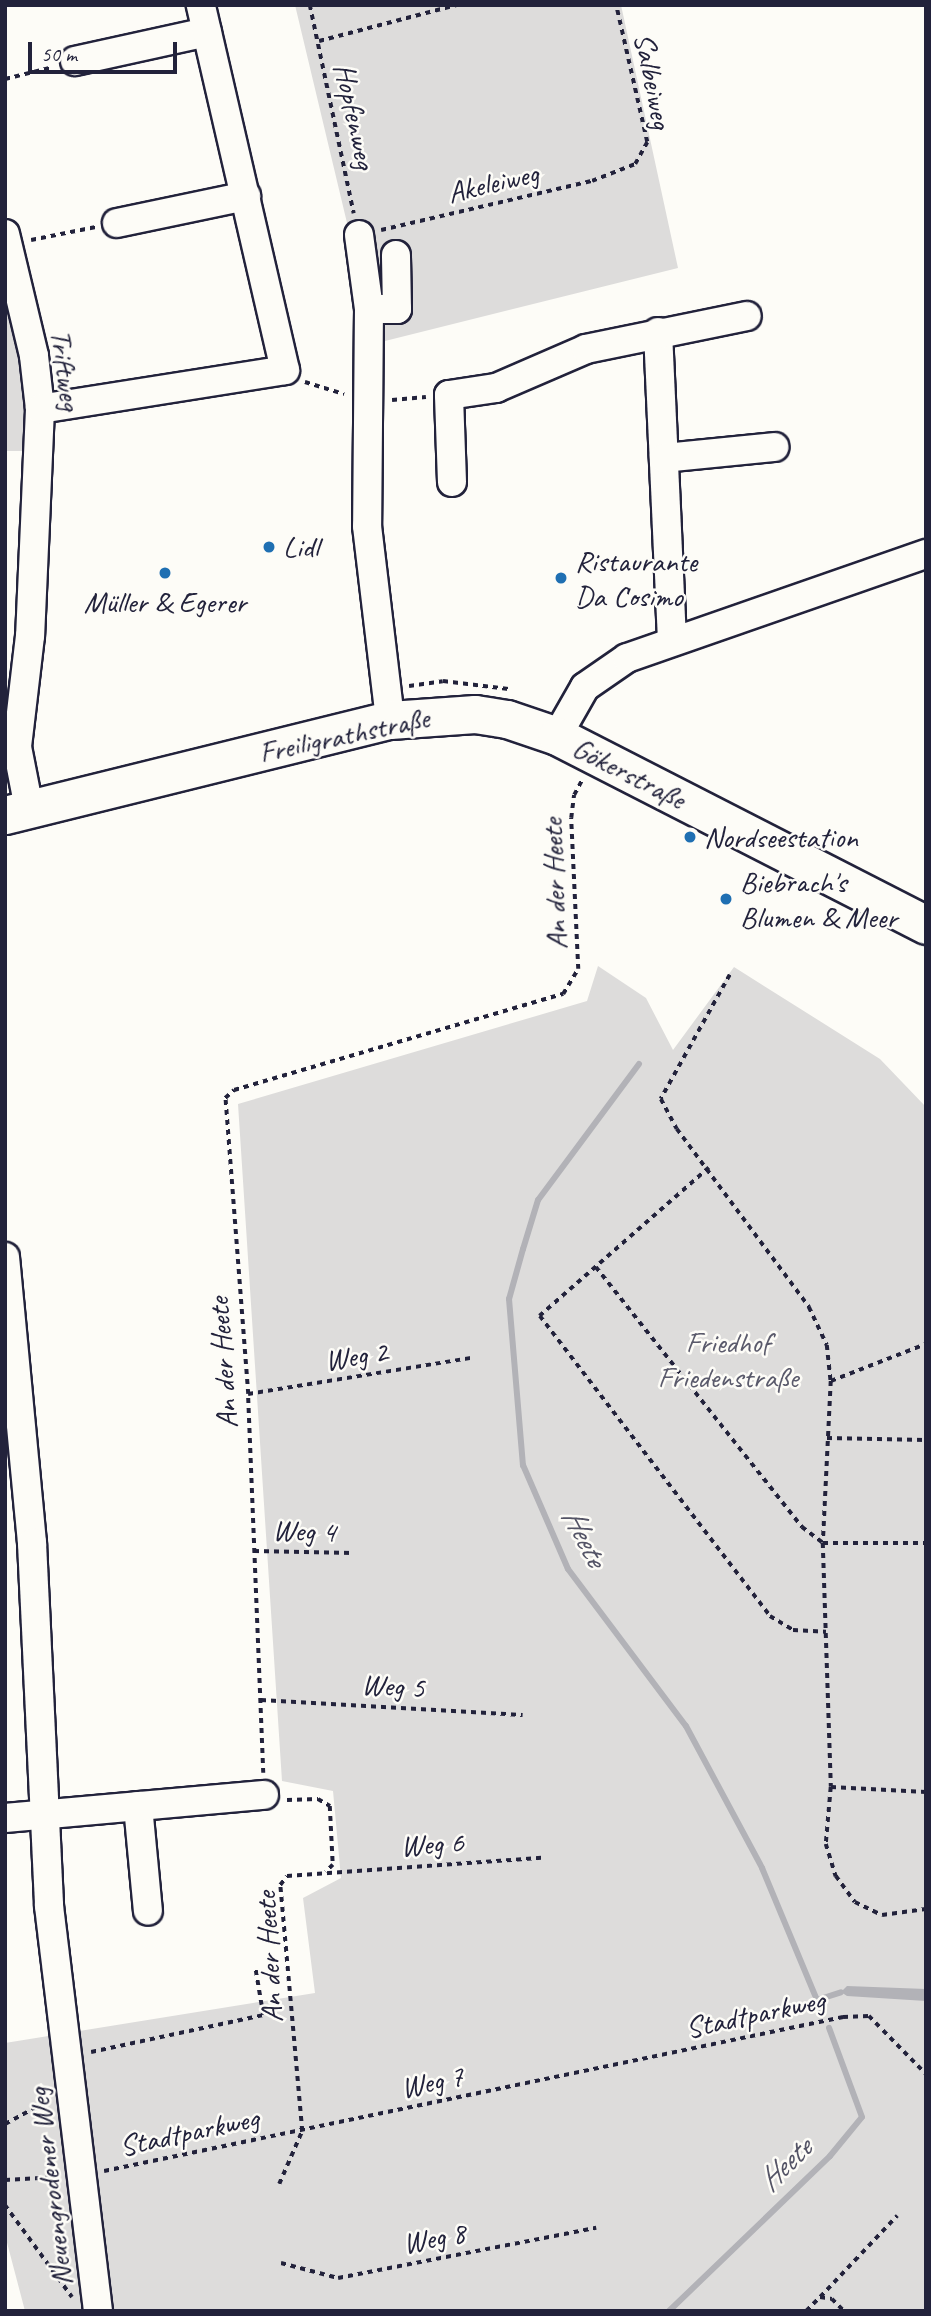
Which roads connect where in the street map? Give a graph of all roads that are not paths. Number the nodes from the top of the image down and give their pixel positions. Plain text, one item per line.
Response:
1 (201, 5) edge
2 (207, 32) junction
3 (75, 61) road end
4 (246, 196) junction
5 (117, 222) road end
6 (359, 235) road end
7 (7, 239) edge
8 (396, 255) dead end
9 (369, 309) junction
10 (747, 316) dead end
11 (657, 332) junction
12 (40, 409) junction
13 (774, 447) dead end
14 (664, 458) junction
15 (452, 482) dead end
16 (926, 554) edge
17 (18, 638) edge
18 (672, 641) junction
19 (390, 720) junction
20 (557, 736) junction
21 (11, 749) edge
22 (17, 811) edge
23 (922, 914) edge
24 (5, 1257) edge
25 (264, 1795) road end
26 (138, 1806) junction
27 (44, 1815) junction
28 (5, 1818) edge
29 (148, 1911) dead end
30 (88, 2307) edge

1 - 2 street
2 - 3 street
2 - 4 street
4 - 5 street
4 - 12 street
6 - 9 street
7 - 12 street, Triftweg
8 - 9 street
9 - 19 street
10 - 11 street
11 - 14 street
11 - 15 street
12 - 17 street, Triftweg
13 - 14 street
14 - 18 street
16 - 18 street
17 - 21 street, Triftweg
18 - 20 street
19 - 20 main road, Freiligrathstraße
19 - 22 main road, Freiligrathstraße
20 - 23 main road, Gökerstraße
21 - 22 street, Triftweg
24 - 27 street, Neuengrodener Weg
25 - 26 street
26 - 27 street
26 - 29 street
27 - 28 street
27 - 30 street, Neuengrodener Weg

